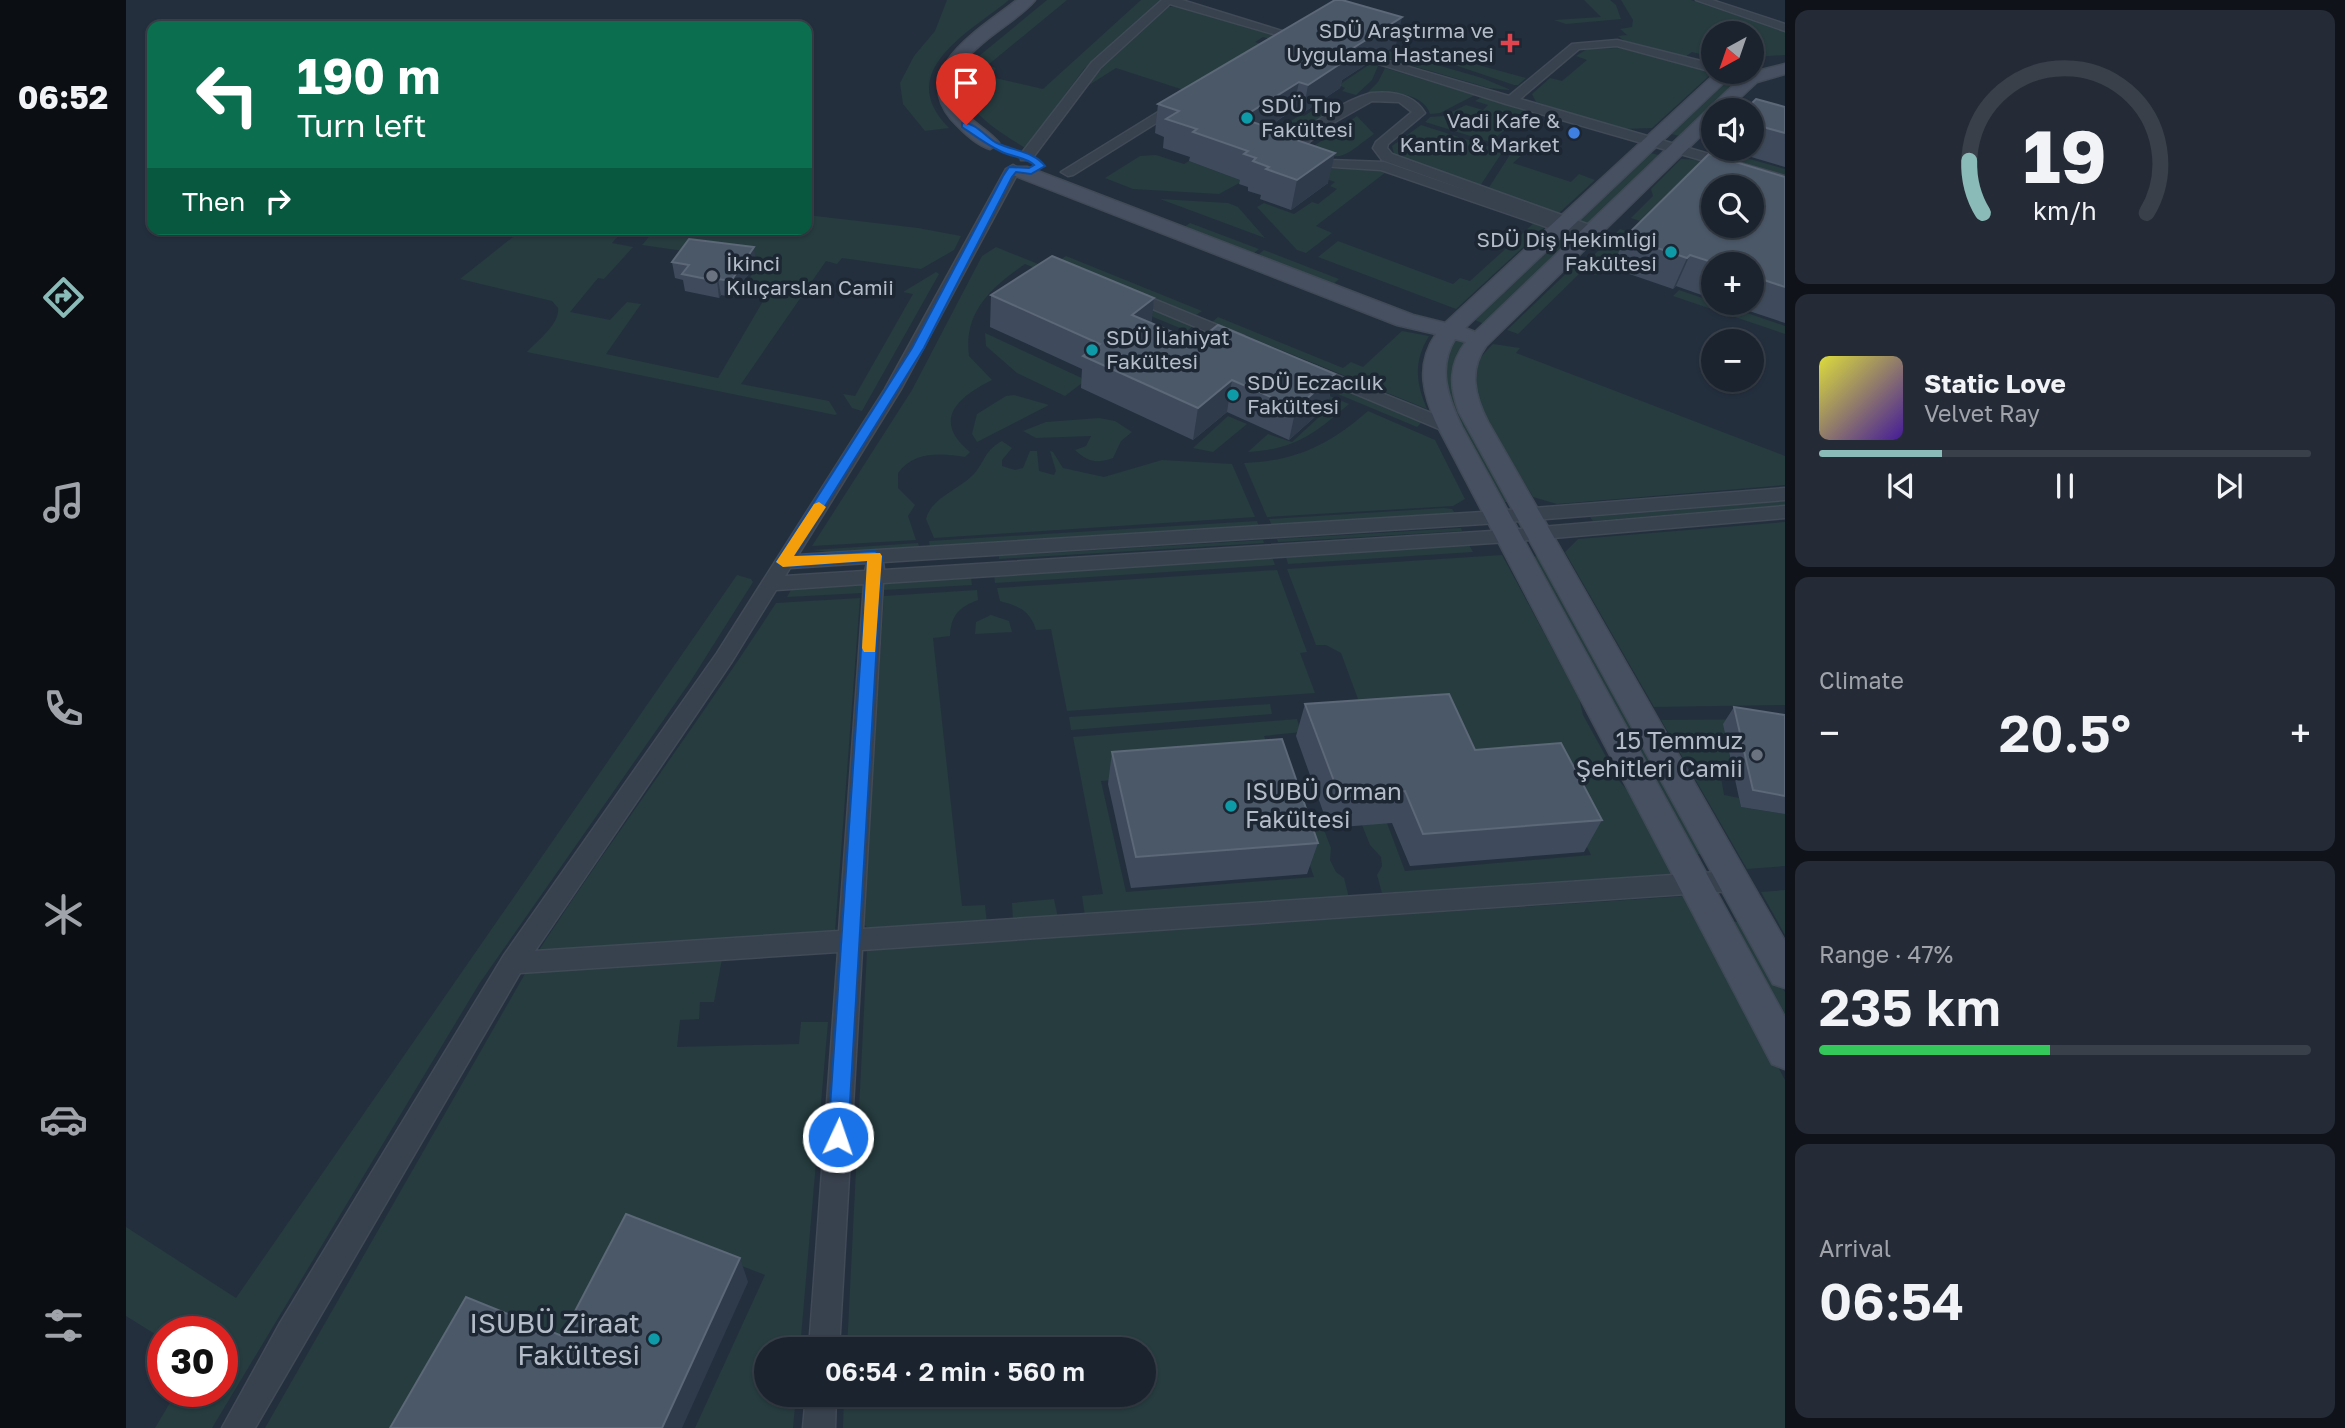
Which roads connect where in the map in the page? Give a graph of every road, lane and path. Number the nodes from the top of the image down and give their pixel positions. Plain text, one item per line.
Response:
1 (1027, 0) edge
2 (1169, 0) edge
3 (1701, 0) edge
4 (1732, 0) edge
5 (1785, 18) edge
6 (1785, 29) edge
7 (1262, 52) edge
8 (1785, 59) edge
9 (1385, 64) dead end
10 (1701, 65) edge
11 (1764, 66) edge
12 (1785, 69) edge
13 (1764, 70) edge
14 (1714, 84) edge
15 (1739, 84) edge
16 (1195, 93) edge
17 (1727, 98) edge
18 (1510, 101) junction
19 (1701, 125) edge
20 (1651, 142) junction
21 (1677, 148) junction
22 (1379, 159) junction
23 (1021, 165) junction
24 (1068, 172) junction
25 (1785, 180) edge
26 (1083, 187) junction
27 (1563, 225) junction
28 (1590, 234) junction
29 (1116, 289) edge
30 (1390, 293) dead end
31 (1395, 316) junction
32 (1456, 325) junction
33 (1486, 333) junction
34 (1253, 345) edge
35 (1289, 360) edge
36 (1450, 427) junction
37 (1785, 494) edge
38 (1785, 512) edge
39 (1518, 525) junction
40 (783, 562) junction
41 (874, 567) junction
42 (769, 584) junction
43 (1732, 881) junction
44 (1695, 884) junction
45 (850, 941) junction
46 (513, 963) junction
47 (1785, 973) edge
48 (1785, 1052) edge
49 (825, 1337) edge
50 (820, 1407) edge
51 (238, 1428) edge
52 (818, 1428) edge

1 - 23 street
2 - 7 street
2 - 23 street
3 - 6 street
4 - 5 street
8 - 11 street
9 - 18 street
10 - 18 street
12 - 13 street
14 - 20 street
15 - 17 street
16 - 24 street
18 - 20 street
19 - 21 street
20 - 21 street
20 - 27 street
21 - 25 street
21 - 28 street
22 - 22 street
22 - 27 street
23 - 24 street
23 - 26 street
23 - 40 street
24 - 26 street
26 - 30 street
26 - 31 street
27 - 28 street
27 - 32 street
28 - 33 street
29 - 34 street
31 - 32 street
31 - 32 street
32 - 33 street
32 - 36 street
33 - 39 street
35 - 36 street
36 - 39 street
37 - 39 street
38 - 39 street
39 - 41 street
39 - 43 street
39 - 44 street
40 - 41 street
40 - 42 street
41 - 42 street
41 - 45 street
42 - 46 street
43 - 44 street
43 - 47 street
44 - 45 street
44 - 48 street
45 - 46 street
45 - 49 street
46 - 51 street
50 - 52 street

